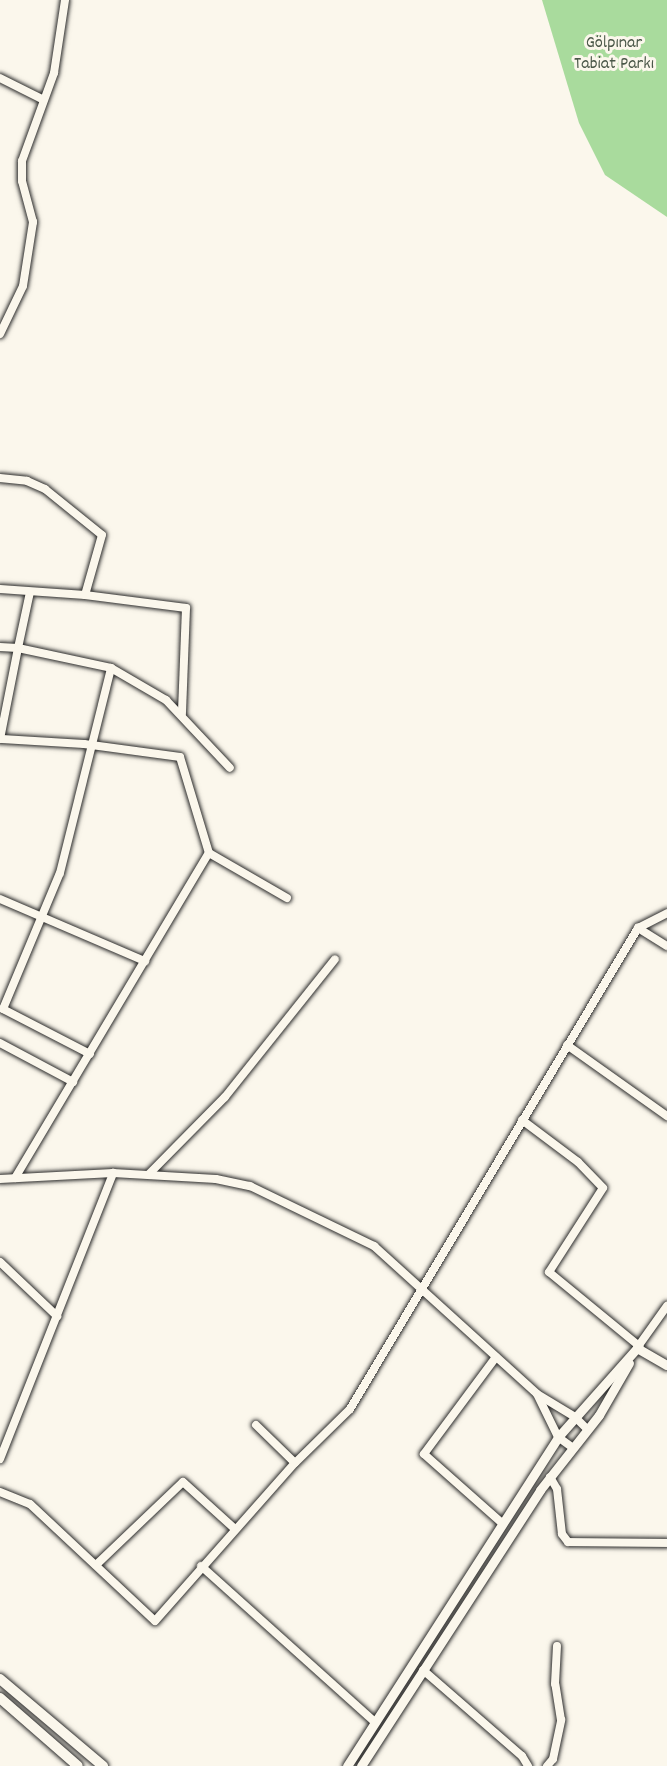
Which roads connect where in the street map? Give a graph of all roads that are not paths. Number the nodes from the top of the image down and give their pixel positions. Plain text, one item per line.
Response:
1 (65, 0) edge
2 (0, 78) edge
3 (42, 99) junction
4 (0, 334) edge
5 (0, 478) edge
6 (0, 590) edge
7 (30, 592) junction
8 (85, 595) junction
9 (0, 648) edge
10 (18, 648) junction
11 (111, 668) junction
12 (182, 714) junction
13 (1, 739) edge
14 (90, 744) junction
15 (230, 768) dead end
16 (209, 853) junction
17 (287, 898) dead end
18 (0, 899) edge
19 (667, 913) edge
20 (39, 915) junction
21 (638, 928) junction
22 (667, 946) edge
23 (335, 959) dead end
24 (145, 961) junction
25 (1, 1010) edge
26 (0, 1043) edge
27 (567, 1045) junction
28 (90, 1054) junction
29 (74, 1082) junction
30 (667, 1116) edge
31 (522, 1120) junction
32 (113, 1173) junction
33 (149, 1174) junction
34 (15, 1178) junction
35 (0, 1179) edge
36 (0, 1262) edge
37 (421, 1290) junction
38 (667, 1306) edge
39 (57, 1316) junction
40 (638, 1347) junction
41 (496, 1358) junction
42 (667, 1365) edge
43 (537, 1394) junction
44 (575, 1417) junction
45 (256, 1425) dead end
46 (587, 1429) junction
47 (558, 1437) junction
48 (572, 1447) junction
49 (0, 1459) edge
50 (295, 1462) junction
51 (550, 1477) junction
52 (0, 1492) edge
53 (502, 1523) junction
54 (235, 1529) junction
55 (667, 1543) edge
56 (96, 1565) junction
57 (201, 1566) junction
58 (557, 1646) dead end
59 (423, 1671) junction
60 (0, 1679) edge
61 (0, 1698) edge
62 (375, 1722) junction
63 (78, 1766) edge
64 (103, 1766) edge
65 (347, 1766) edge
66 (361, 1766) edge
67 (528, 1766) edge
68 (547, 1766) edge

1 - 3 street
2 - 3 street
3 - 4 street
5 - 8 street
6 - 7 street
7 - 8 street
7 - 10 street
8 - 12 street
9 - 10 street
10 - 11 street
10 - 13 street
11 - 12 street
11 - 14 street
12 - 15 street
13 - 14 street
14 - 16 street
14 - 20 street
16 - 17 street
16 - 24 street
18 - 20 street
19 - 21 street
20 - 24 street
20 - 25 street
21 - 22 street
21 - 27 street
23 - 33 street
24 - 28 street
25 - 28 street
26 - 29 street
27 - 30 street
27 - 31 street
28 - 29 street
29 - 34 street
31 - 37 street
31 - 40 street
32 - 33 street
32 - 34 street
32 - 39 street
33 - 37 street
34 - 35 street
36 - 39 street
37 - 41 street
37 - 50 street
38 - 40 street
39 - 49 street
40 - 42 street
40 - 44 street
40 - 46 street
41 - 43 street
41 - 53 street
43 - 44 street
43 - 47 street
44 - 46 street
44 - 47 street
45 - 50 street
46 - 48 street
47 - 48 street
47 - 53 street
48 - 51 street
50 - 54 street
51 - 55 street
51 - 59 street
52 - 56 street
53 - 62 street
54 - 56 street
54 - 57 street
56 - 57 street
57 - 62 street
58 - 68 street
59 - 66 street
59 - 67 street
60 - 64 main road
61 - 63 main road
62 - 65 street

